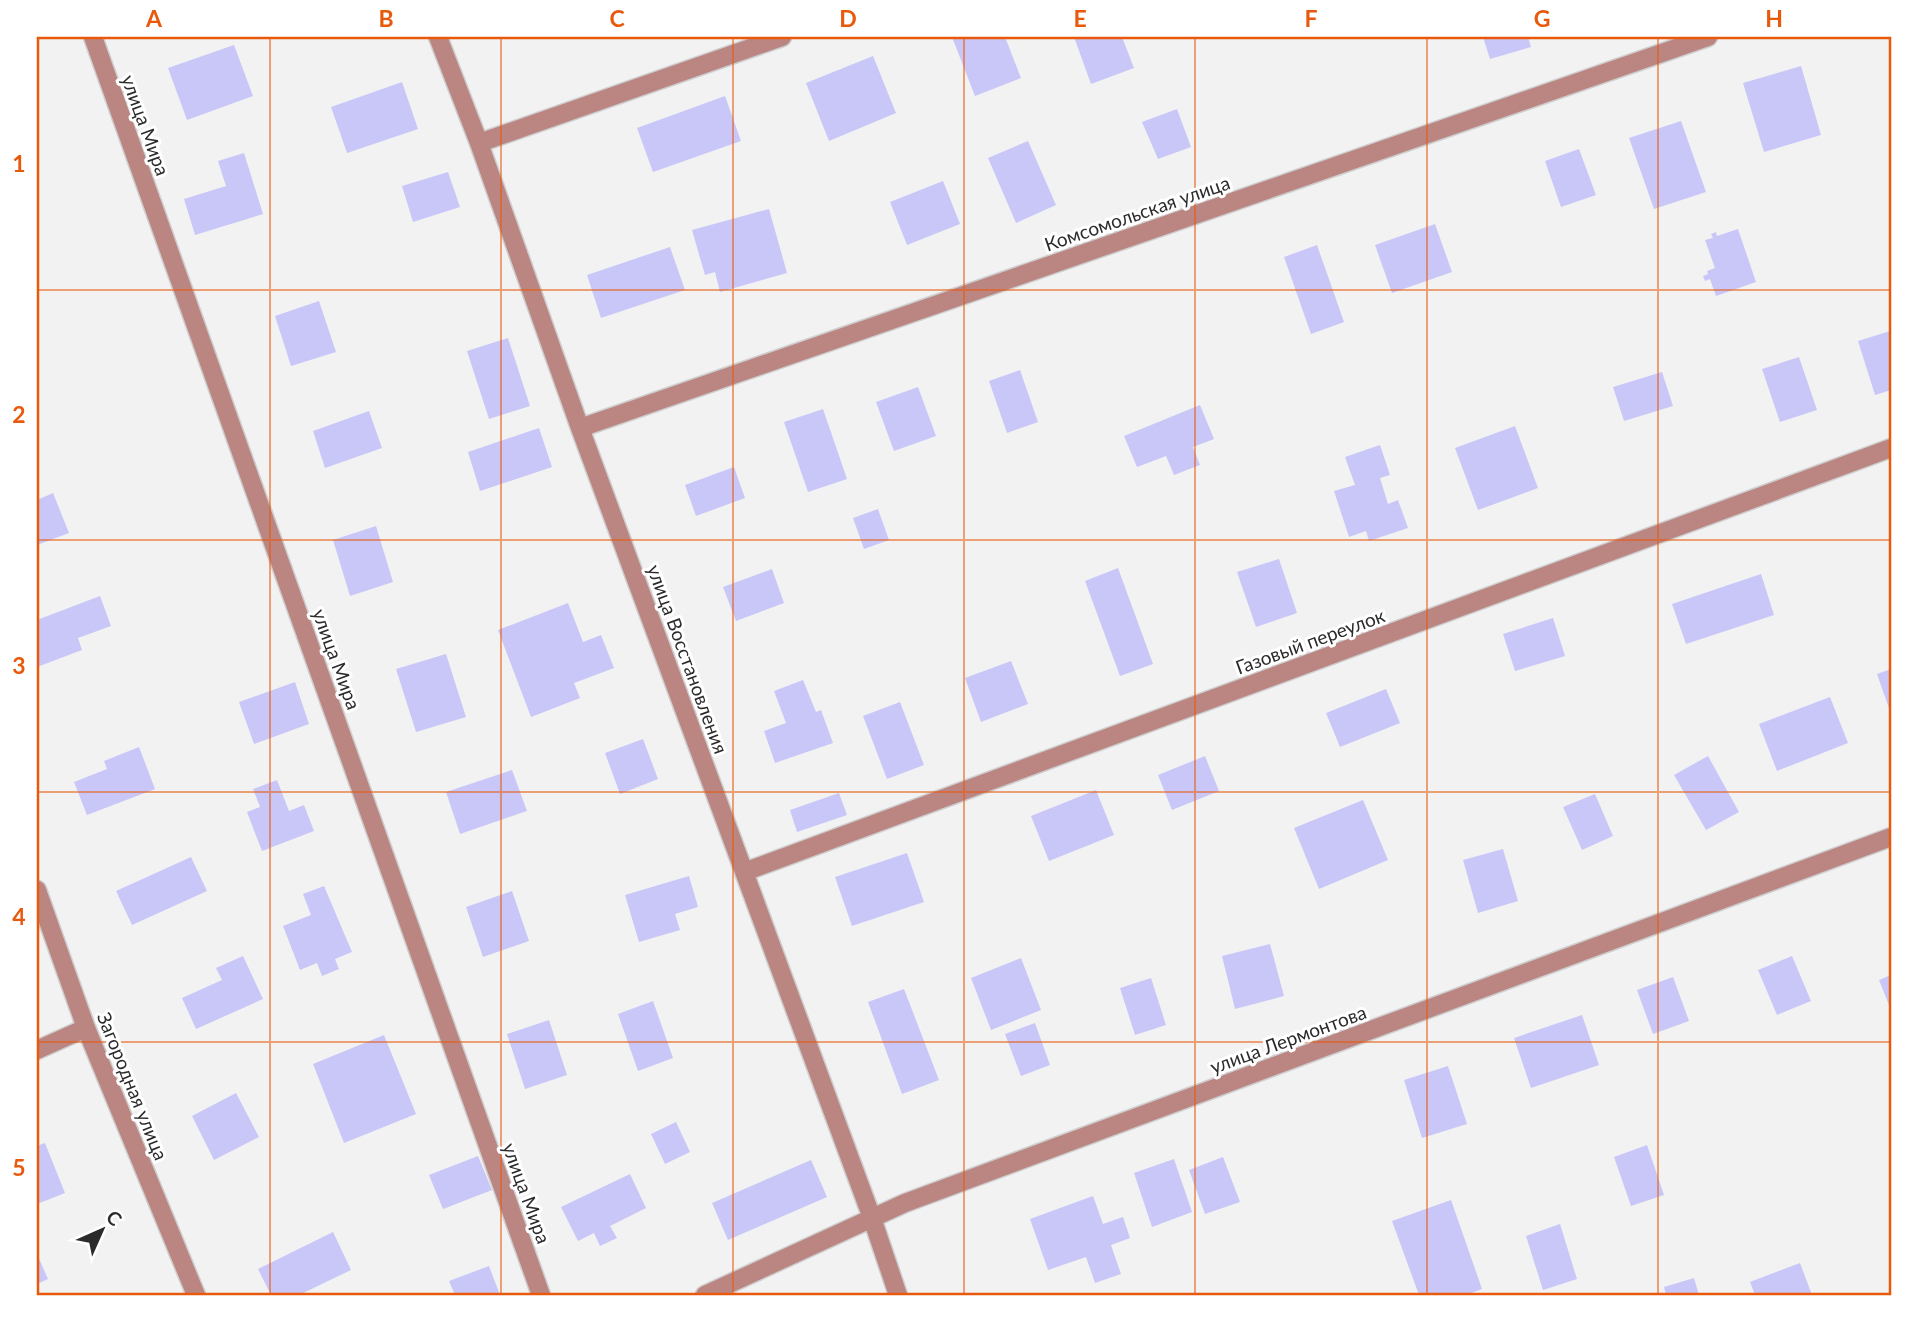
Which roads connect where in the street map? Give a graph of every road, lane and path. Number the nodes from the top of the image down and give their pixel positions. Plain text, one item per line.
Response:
1 (93, 37) edge
2 (438, 37) edge
3 (782, 37) edge
4 (1708, 37) edge
5 (479, 143) junction
6 (580, 428) junction
7 (1891, 448) edge
8 (1891, 837) edge
9 (744, 872) junction
10 (37, 890) edge
11 (86, 1028) junction
12 (37, 1050) edge
13 (872, 1218) junction
14 (196, 1295) edge
15 (541, 1295) edge
16 (705, 1295) edge
17 (898, 1295) edge

1 - 15 street, улица Мира
2 - 5 street, улица Восстановления
3 - 5 street
4 - 6 street, Комсомольская улица
5 - 6 street, улица Восстановления
6 - 9 street, улица Восстановления
7 - 9 street, Газовый переулок
8 - 13 street, улица Лермонтова
9 - 13 street, улица Восстановления
10 - 11 street, Загородная улица
11 - 12 street
11 - 14 street, Загородная улица
13 - 16 street, улица Лермонтова
13 - 17 street, улица Восстановления

